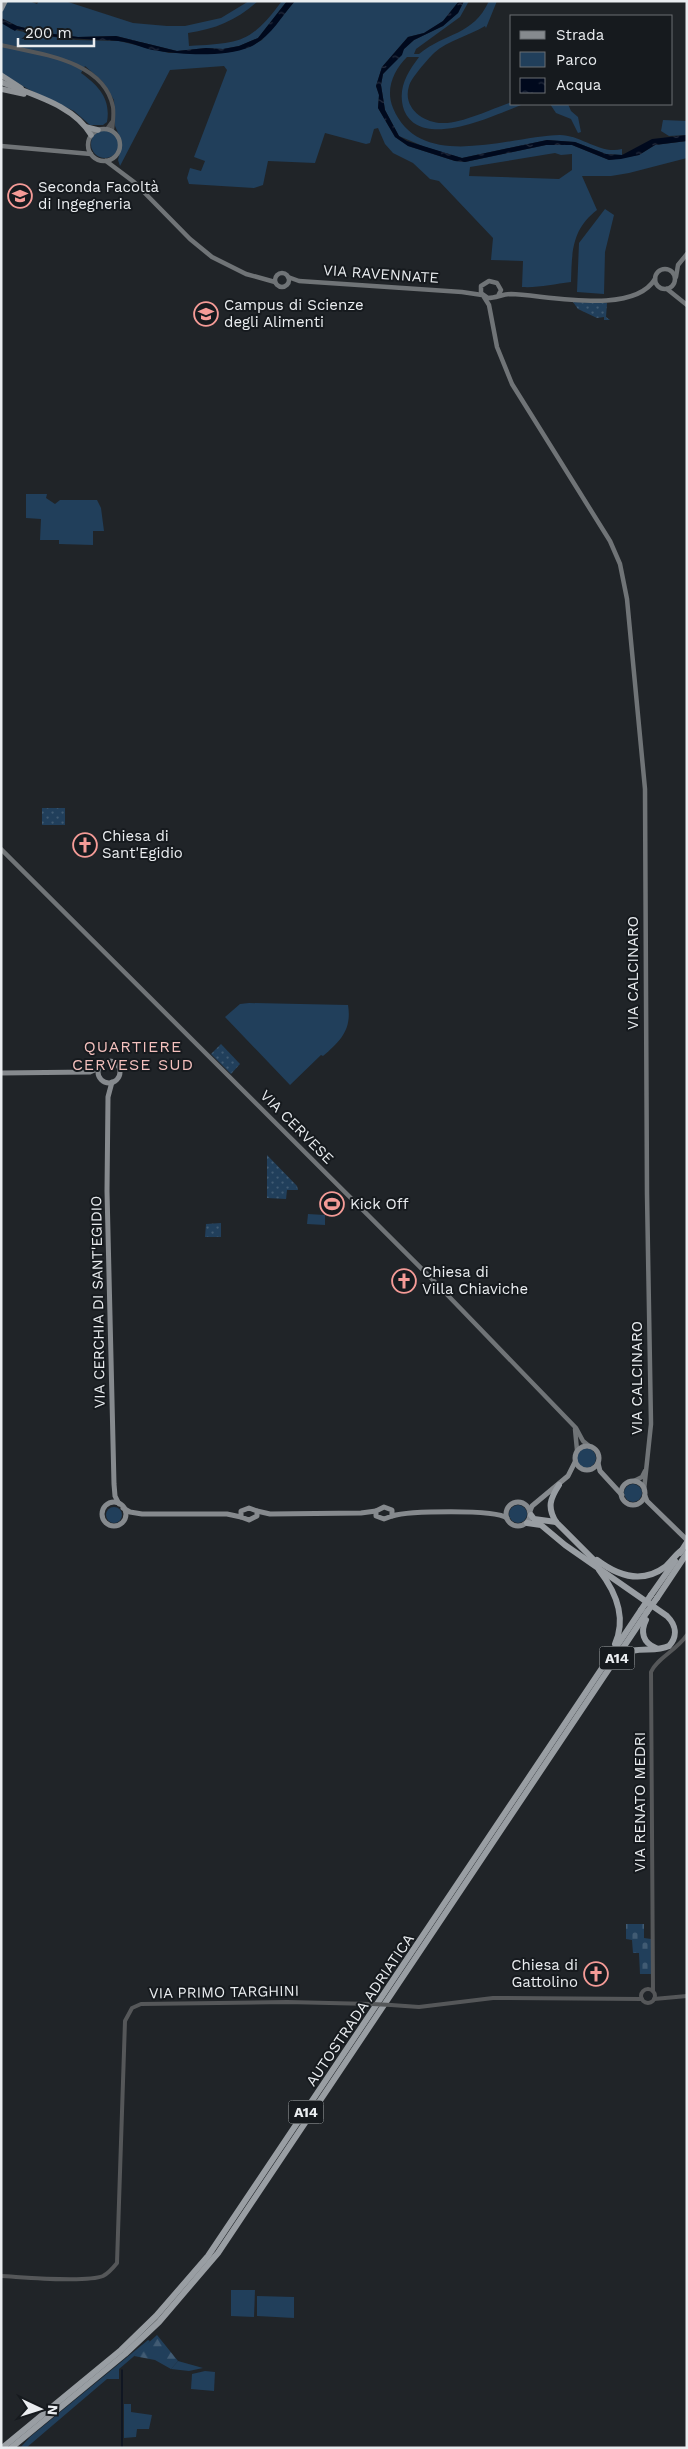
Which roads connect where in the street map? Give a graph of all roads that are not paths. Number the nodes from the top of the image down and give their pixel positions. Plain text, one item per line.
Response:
1 (5, 1) edge
2 (1, 9) edge
3 (1, 45) edge
4 (1, 75) edge
5 (1, 82) edge
6 (1, 89) edge
7 (32, 95) junction
8 (54, 104) junction
9 (86, 127) junction
10 (98, 130) junction
11 (110, 130) junction
12 (91, 135) junction
13 (88, 144) junction
14 (1, 146) edge
15 (80, 152) junction
16 (91, 154) junction
17 (116, 156) junction
18 (106, 161) junction
19 (117, 167) junction
20 (687, 254) edge
21 (678, 265) junction
22 (668, 269) junction
23 (276, 275) junction
24 (262, 277) junction
25 (288, 277) junction
26 (655, 279) junction
27 (675, 280) junction
28 (299, 281) junction
29 (275, 282) junction
30 (288, 284) junction
31 (481, 286) junction
32 (500, 288) junction
33 (647, 288) junction
34 (663, 288) junction
35 (462, 292) junction
36 (511, 294) junction
37 (483, 296) junction
38 (497, 296) junction
39 (687, 304) edge
40 (490, 315) junction
41 (1, 849) edge
42 (99, 1068) junction
43 (90, 1072) junction
44 (1, 1073) edge
45 (102, 1080) junction
46 (112, 1082) junction
47 (108, 1097) junction
48 (573, 1426) junction
49 (589, 1446) junction
50 (577, 1450) junction
51 (575, 1462) junction
52 (598, 1462) junction
53 (646, 1467) junction
54 (582, 1470) junction
55 (590, 1470) junction
56 (568, 1476) junction
57 (607, 1480) junction
58 (634, 1482) junction
59 (114, 1484) junction
60 (626, 1484) junction
61 (559, 1485) junction
62 (644, 1492) junction
63 (622, 1495) junction
64 (539, 1501) junction
65 (640, 1503) junction
66 (108, 1504) junction
67 (525, 1504) junction
68 (121, 1506) junction
69 (508, 1507) junction
70 (653, 1507) junction
71 (376, 1513) junction
72 (392, 1513) junction
73 (491, 1513) junction
74 (530, 1513) junction
75 (142, 1514) junction
76 (241, 1514) junction
77 (257, 1514) junction
78 (507, 1518) junction
79 (124, 1521) junction
80 (527, 1522) junction
81 (556, 1522) junction
82 (685, 1546) edge
83 (591, 1556) junction
84 (595, 1565) junction
85 (605, 1572) junction
86 (656, 1597) junction
87 (646, 1612) junction
88 (687, 1635) edge
89 (659, 1649) junction
90 (600, 1674) junction
91 (586, 1704) junction
92 (572, 1721) junction
93 (563, 1734) junction
94 (653, 1994) junction
95 (642, 1996) junction
96 (687, 1996) edge
97 (1, 2276) edge
98 (2, 2448) edge
99 (11, 2448) edge

1 - 2 highway
3 - 11 street
4 - 7 highway
5 - 7 highway
6 - 8 highway
7 - 8 highway
8 - 9 highway
9 - 10 highway
9 - 12 highway
10 - 11 main road
10 - 12 main road
11 - 17 main road
12 - 13 main road
13 - 15 main road
13 - 16 main road
14 - 15 main road
15 - 16 main road
16 - 18 main road
17 - 18 main road
17 - 19 main road
18 - 19 main road
19 - 24 main road
20 - 21 main road
21 - 22 main road
21 - 27 main road
22 - 26 main road
22 - 27 main road
23 - 24 main road
23 - 25 main road
23 - 29 main road
24 - 29 main road
25 - 28 main road, VIA RAVENNATE
25 - 30 main road
26 - 33 main road
26 - 34 main road
27 - 34 main road
27 - 39 main road
28 - 30 main road, VIA RAVENNATE
28 - 35 main road, VIA RAVENNATE
29 - 30 main road
31 - 32 main road
31 - 35 main road, VIA RAVENNATE
31 - 37 main road
32 - 36 main road
32 - 38 main road
33 - 34 main road
33 - 36 main road
34 - 39 main road
35 - 37 main road, VIA RAVENNATE
36 - 38 main road
37 - 38 main road
37 - 40 main road, VIA CALCINARO
38 - 40 main road
40 - 53 main road, VIA CALCINARO
41 - 48 main road, VIA CERVESE
42 - 43 main road
42 - 45 main road
42 - 46 main road
43 - 44 main road
43 - 45 main road
45 - 46 main road
45 - 47 main road
46 - 47 main road
47 - 59 main road, VIA CERCHIA DI SANT'EGIDIO
48 - 49 main road, VIA CERVESE
48 - 50 main road
49 - 50 main road
49 - 52 main road
50 - 51 main road
51 - 54 main road
51 - 56 main road
52 - 55 main road
52 - 57 main road
53 - 58 main road
53 - 62 main road, VIA CALCINARO
54 - 55 main road
54 - 56 main road
55 - 57 main road
56 - 61 main road
57 - 60 main road
57 - 63 main road
58 - 60 main road
58 - 62 main road
59 - 66 main road
59 - 68 main road, VIA CERCHIA DI SANT'EGIDIO
60 - 63 main road
61 - 64 main road
61 - 81 highway
62 - 65 main road
62 - 70 main road
63 - 65 main road
64 - 67 main road
64 - 74 main road
65 - 70 main road
66 - 68 main road
66 - 79 main road
67 - 69 main road
67 - 74 main road
68 - 75 main road
68 - 79 main road
69 - 73 main road
69 - 78 main road
70 - 82 main road
71 - 72 main road
71 - 72 main road
71 - 77 main road
72 - 73 main road
73 - 78 main road
74 - 80 main road
74 - 81 highway
75 - 76 main road
75 - 79 main road
76 - 77 main road
76 - 77 main road
78 - 80 main road
80 - 84 highway
81 - 83 highway
82 - 83 highway
82 - 86 highway, AUTOSTRADA ADRIATICA / A14
82 - 86 highway, AUTOSTRADA ADRIATICA / A14
83 - 85 highway
84 - 85 highway
84 - 90 highway
85 - 89 highway
86 - 87 highway, AUTOSTRADA ADRIATICA / A14, bridge
87 - 89 highway
87 - 90 highway, AUTOSTRADA ADRIATICA / A14
87 - 91 highway, AUTOSTRADA ADRIATICA / A14
88 - 94 street, VIA RENATO MEDRI
89 - 91 highway
90 - 92 highway, AUTOSTRADA ADRIATICA / A14
91 - 92 highway, AUTOSTRADA ADRIATICA / A14
92 - 93 highway, AUTOSTRADA ADRIATICA / A14
93 - 98 highway, AUTOSTRADA ADRIATICA / A14
93 - 99 highway, AUTOSTRADA ADRIATICA / A14
94 - 95 street
94 - 95 street, VIA PRIMO TARGHINI
94 - 96 street
95 - 97 street, VIA PRIMO TARGHINI, bridge

